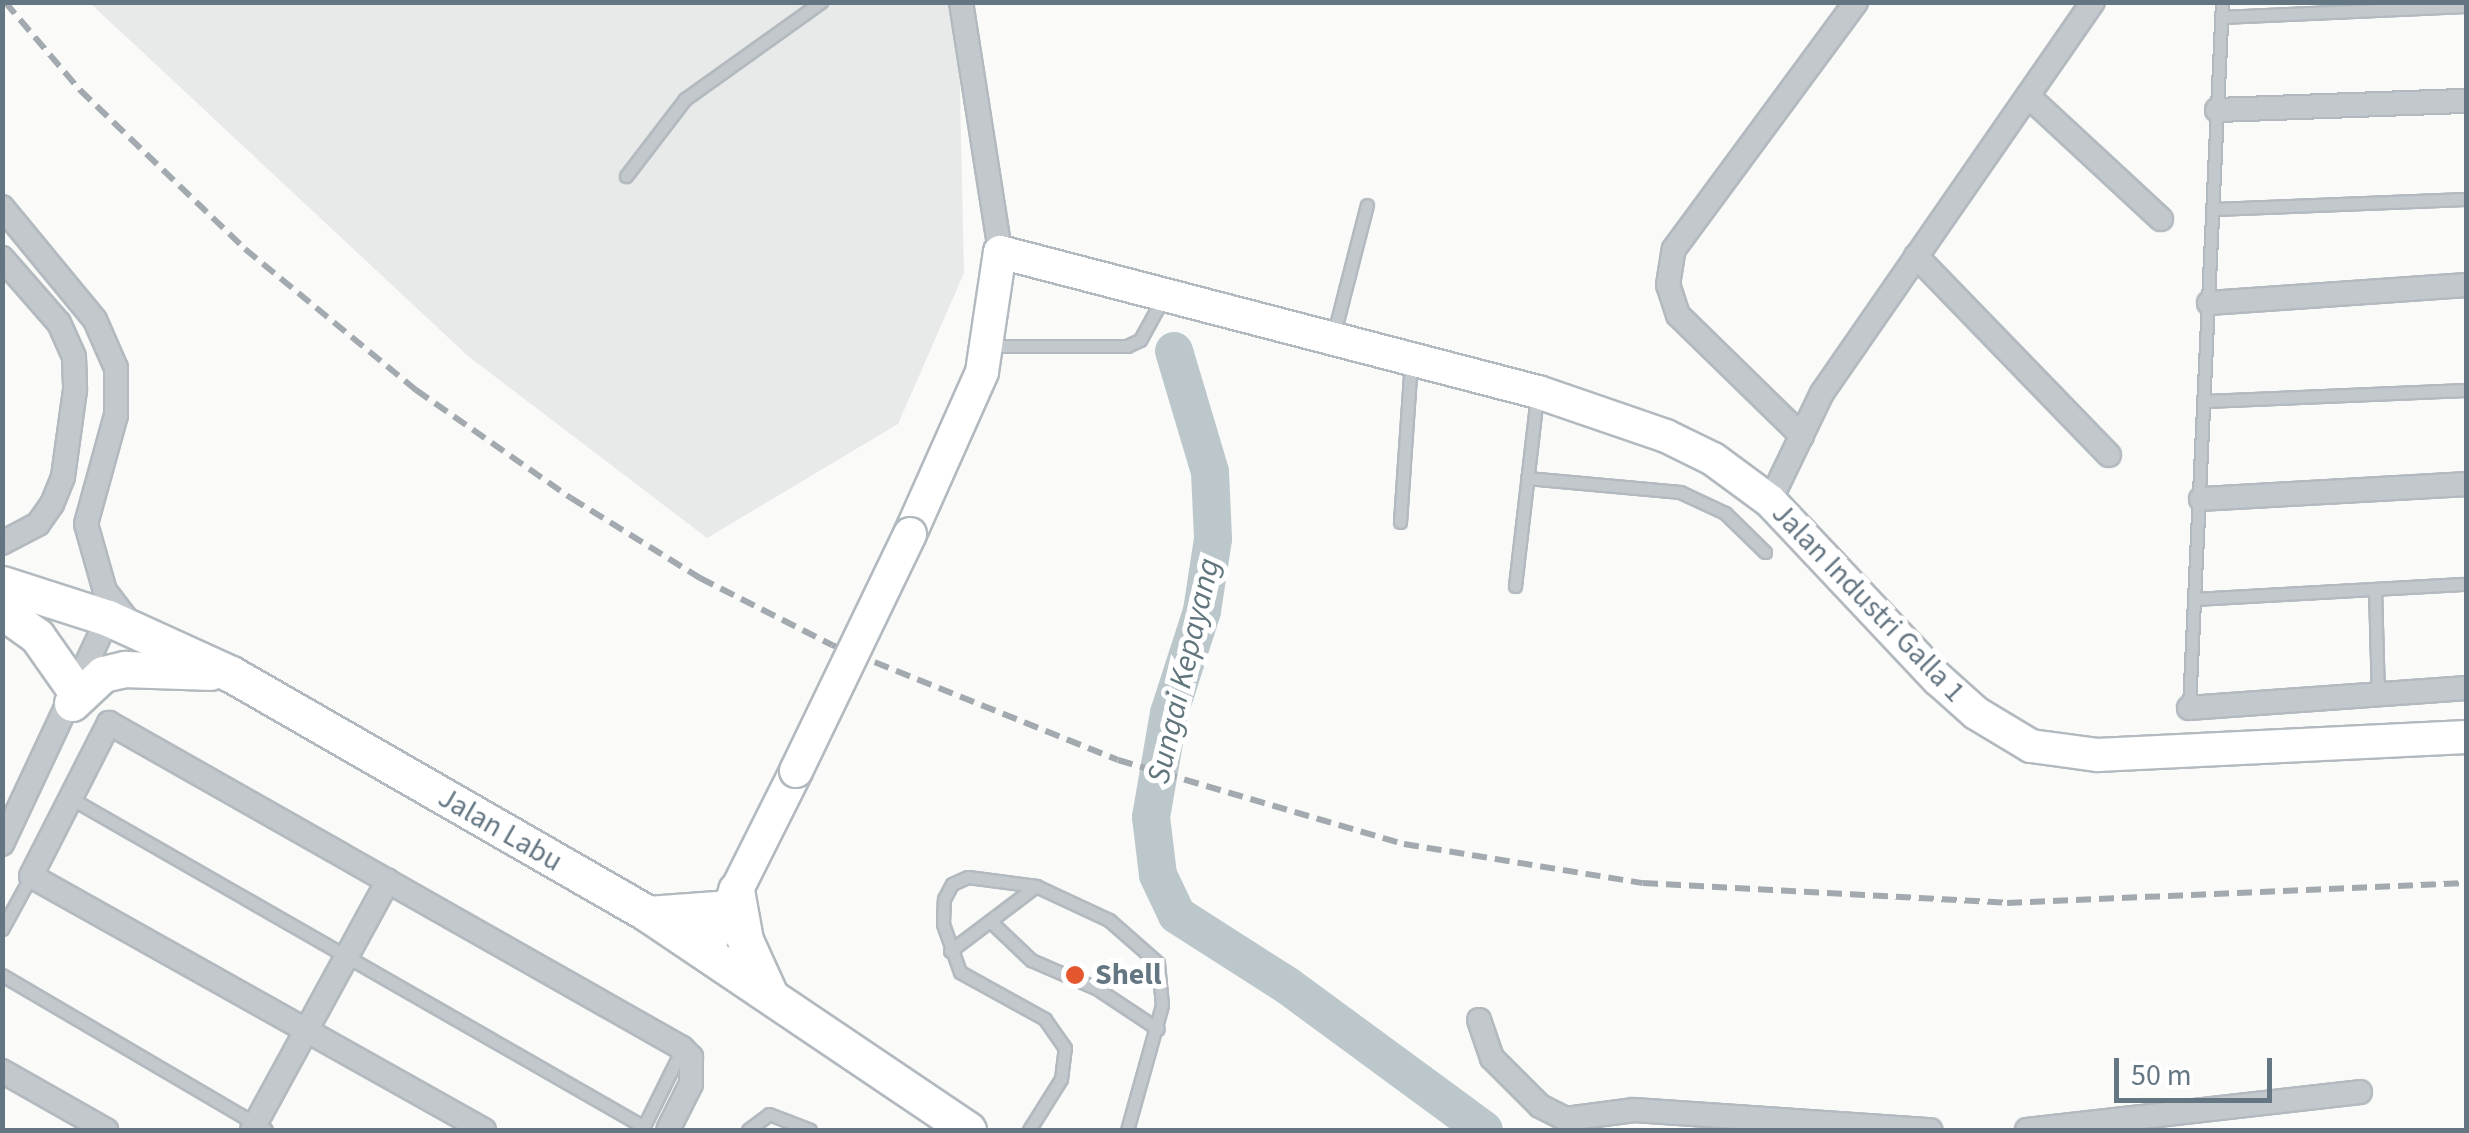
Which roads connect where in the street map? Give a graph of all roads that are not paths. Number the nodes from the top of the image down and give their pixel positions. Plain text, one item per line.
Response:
1 (822, 2) edge
2 (961, 2) edge
3 (1856, 2) edge
4 (2093, 2) edge
5 (2222, 2) edge
6 (2466, 6) edge
7 (2221, 17) junction
8 (2028, 96) junction
9 (2466, 101) edge
10 (2218, 110) junction
11 (626, 176) dead end
12 (2466, 199) edge
13 (1367, 206) dead end
14 (2, 207) edge
15 (2214, 209) junction
16 (2161, 219) dead end
17 (1000, 252) junction
18 (1916, 256) junction
19 (2, 258) edge
20 (2466, 285) edge
21 (1163, 297) junction
22 (2209, 303) junction
23 (1332, 339) junction
24 (988, 346) junction
25 (1411, 358) junction
26 (2466, 390) edge
27 (1538, 392) junction
28 (2205, 401) junction
29 (1802, 436) junction
30 (2110, 455) dead end
31 (1527, 478) junction
32 (2466, 484) edge
33 (2200, 499) junction
34 (1770, 500) junction
35 (1400, 522) dead end
36 (2, 543) edge
37 (1765, 552) dead end
38 (2, 584) edge
39 (2466, 584) edge
40 (1515, 586) dead end
41 (2375, 589) junction
42 (2195, 598) junction
43 (2, 611) edge
44 (121, 623) junction
45 (231, 674) junction
46 (2466, 688) edge
47 (2378, 694) junction
48 (75, 698) junction
49 (2189, 708) joint
50 (2466, 737) edge
51 (72, 800) junction
52 (2, 844) edge
53 (31, 876) junction
54 (388, 881) junction
55 (1036, 886) junction
56 (732, 899) junction
57 (648, 914) junction
58 (990, 921) junction
59 (2, 929) edge
60 (706, 950) junction
61 (950, 951) junction
62 (348, 962) junction
63 (2, 975) edge
64 (770, 997) junction
65 (1480, 1020) dead end
66 (1158, 1029) junction
67 (310, 1032) junction
68 (682, 1048) junction
69 (2, 1071) edge
70 (2360, 1092) dead end
71 (258, 1128) edge
72 (643, 1129) edge
73 (106, 1130) edge
74 (484, 1130) edge
75 (668, 1130) edge
76 (748, 1130) edge
77 (810, 1130) edge
78 (968, 1130) edge
79 (1029, 1130) edge
80 (1127, 1130) edge
81 (1930, 1130) edge
82 (2027, 1130) edge

1 - 11 lane
2 - 17 street
3 - 29 street
4 - 8 street
5 - 7 lane
6 - 7 lane
7 - 10 lane
8 - 16 street
8 - 18 street
9 - 10 street
10 - 15 lane
12 - 15 lane
13 - 23 lane
14 - 44 street
15 - 22 lane
17 - 21 main road, Jalan Industri Galla 1
17 - 24 main road
18 - 29 street
18 - 30 street
19 - 36 street
20 - 22 street
21 - 23 main road, Jalan Industri Galla 1
21 - 24 lane
22 - 28 lane
23 - 25 main road, Jalan Industri Galla 1
24 - 56 main road, bridge
25 - 27 main road, Jalan Industri Galla 1
25 - 35 lane
26 - 28 lane
27 - 31 lane
27 - 34 main road, Jalan Industri Galla 1
28 - 33 lane
29 - 34 street
31 - 37 lane
31 - 40 lane
32 - 33 street
33 - 42 lane
34 - 50 main road, Jalan Industri Galla 1
38 - 44 main road, Jalan Labu
39 - 41 lane
41 - 42 lane
41 - 47 lane
42 - 49 lane
43 - 48 main road
44 - 45 main road, Jalan Labu
44 - 48 street
45 - 48 main road
45 - 57 main road, Jalan Labu
46 - 47 street
47 - 49 street
48 - 52 street
51 - 53 street
51 - 54 street
51 - 62 lane
53 - 59 lane
53 - 67 street
54 - 62 street
54 - 68 street
55 - 58 lane
55 - 61 lane
55 - 66 lane
56 - 57 main road
56 - 60 main road
56 - 64 main road
57 - 60 main road, Jalan Labu
58 - 61 lane
58 - 66 lane
60 - 64 main road, Jalan Labu
61 - 79 lane
62 - 67 street
62 - 72 lane
63 - 71 lane
64 - 78 main road, Jalan Labu
65 - 81 street
66 - 80 lane
67 - 71 street
67 - 74 street
68 - 72 lane
68 - 75 street
69 - 73 street
70 - 82 street
76 - 77 lane

